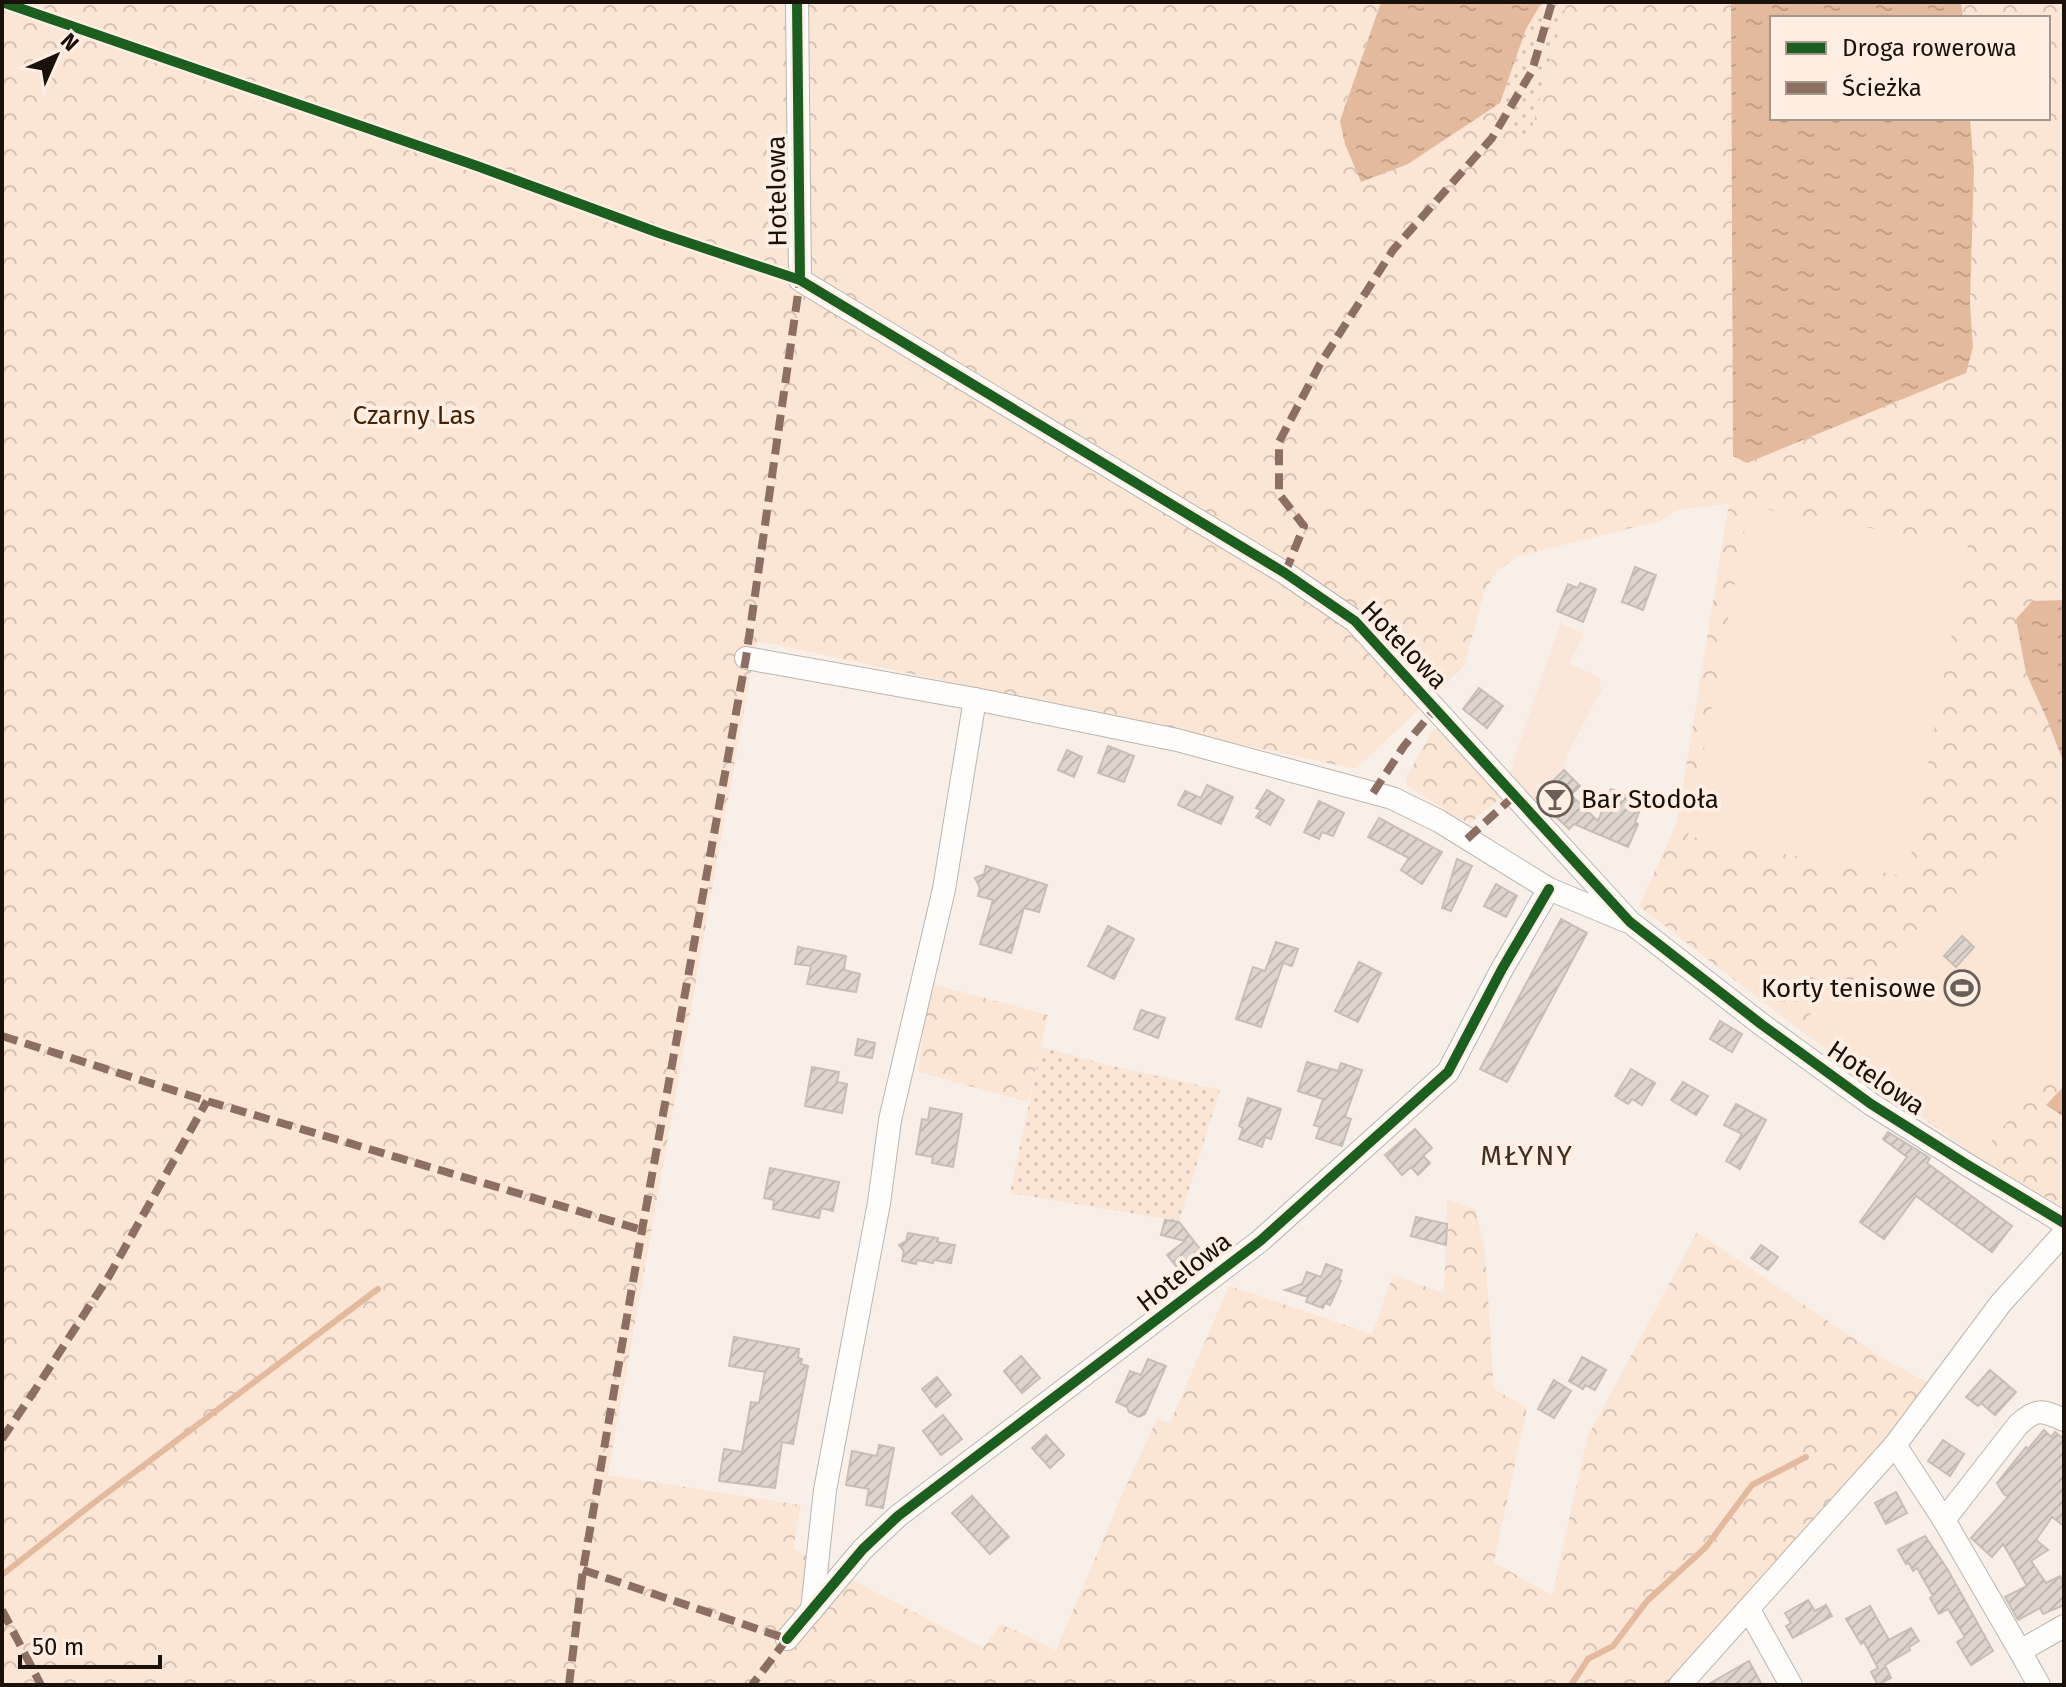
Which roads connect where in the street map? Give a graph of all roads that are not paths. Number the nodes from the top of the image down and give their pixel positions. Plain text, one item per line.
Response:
1 (797, 2) edge
2 (746, 658) dead end
3 (975, 699) junction
4 (1549, 889) junction
5 (1630, 922) junction
6 (2064, 1223) edge
7 (2064, 1233) edge
8 (2064, 1420) edge
9 (1895, 1445) junction
10 (1944, 1520) junction
11 (811, 1610) junction
12 (1749, 1610) junction
13 (2064, 1626) edge
14 (787, 1639) dead end
15 (2020, 1651) junction
16 (1680, 1685) edge
17 (1791, 1685) edge
18 (2039, 1685) edge

1 - 5 street, Hotelowa
2 - 3 street, Hotelowa
3 - 4 street, Hotelowa
3 - 11 street
4 - 5 street, Hotelowa
4 - 11 street, Hotelowa
5 - 6 street, Hotelowa
7 - 9 street
8 - 10 street
9 - 10 street
9 - 12 street
10 - 15 street
11 - 14 street, Hotelowa
12 - 16 street
12 - 17 street
13 - 15 street
15 - 18 street

